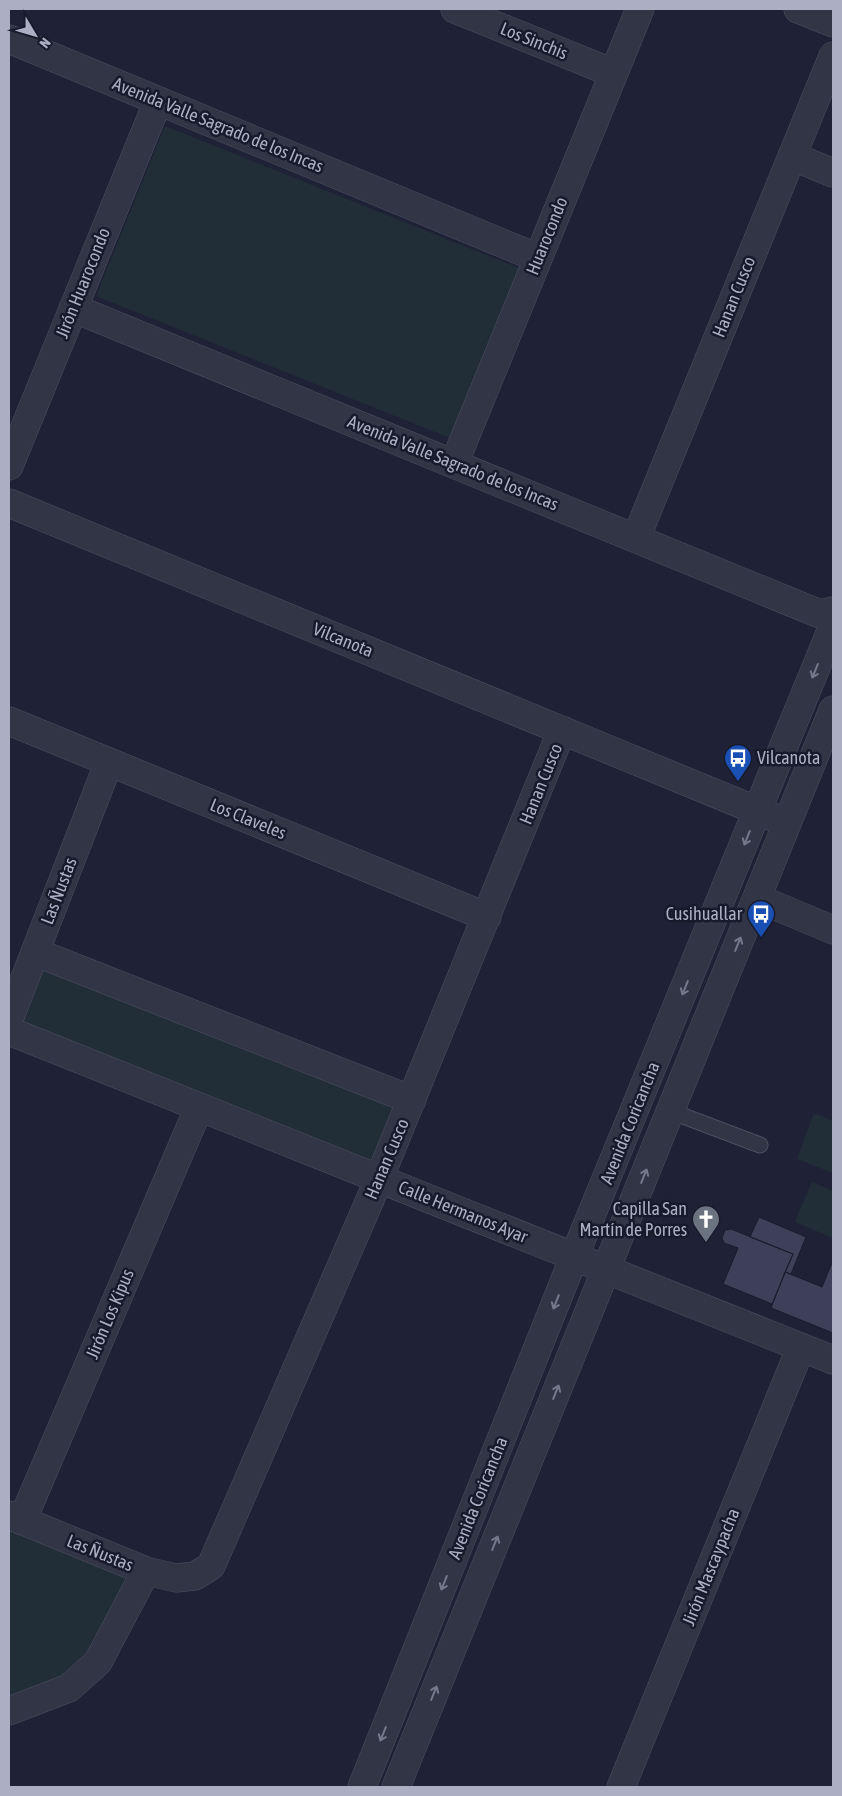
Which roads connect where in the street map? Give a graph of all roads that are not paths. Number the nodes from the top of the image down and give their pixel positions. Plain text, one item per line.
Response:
1 (455, 9) edge
2 (640, 9) edge
3 (798, 9) edge
4 (833, 23) edge
5 (9, 39) edge
6 (833, 56) edge
7 (613, 73) junction
8 (158, 100) junction
9 (792, 156) junction
10 (833, 173) edge
11 (538, 258) junction
12 (73, 308) junction
13 (454, 464) junction
14 (9, 466) edge
15 (9, 503) edge
16 (636, 538) junction
17 (833, 610) edge
18 (833, 626) edge
19 (833, 710) edge
20 (9, 721) edge
21 (562, 730) junction
22 (110, 762) junction
23 (758, 811) junction
24 (787, 823) junction
25 (757, 898) junction
26 (487, 917) junction
27 (833, 930) edge
28 (35, 952) junction
29 (9, 1020) edge
30 (9, 1031) edge
31 (412, 1100) junction
32 (199, 1107) junction
33 (670, 1111) junction
34 (760, 1145) dead end
35 (379, 1179) junction
36 (574, 1257) junction
37 (606, 1270) junction
38 (801, 1347) junction
39 (833, 1360) edge
40 (15, 1518) edge
41 (146, 1571) junction
42 (195, 1576) joint
43 (9, 1710) edge
44 (362, 1787) edge
45 (396, 1787) edge
46 (621, 1787) edge

1 - 7 street, Los Sinchis
2 - 7 street, Huarocondo
3 - 4 street
5 - 8 street, Avenida Valle Sagrado de los Incas
6 - 9 street, Hanan Cusco
7 - 11 street, Huarocondo
8 - 11 street, Avenida Valle Sagrado de los Incas
8 - 12 street, Jirón Huarocondo
9 - 10 street
9 - 16 street, Hanan Cusco
11 - 13 street, Huarocondo
12 - 13 street, Avenida Valle Sagrado de los Incas
12 - 14 street, Jirón Huarocondo
13 - 16 street, Avenida Valle Sagrado de los Incas
15 - 21 street, Vilcanota
16 - 17 street, Avenida Valle Sagrado de los Incas
18 -> 23 street, Avenida Coricancha
19 - 24 street, Avenida Coricancha
20 - 22 street, Los Claveles
21 - 23 street, Vilcanota
21 - 26 street, Hanan Cusco
22 - 26 street, Los Claveles
22 - 28 street, Las Ñustas
23 - 24 street, Vilcanota
23 -> 36 street, Avenida Coricancha
24 - 25 street, Avenida Coricancha
25 - 27 street
33 -> 25 street, Avenida Coricancha
26 - 31 street, Hanan Cusco
28 - 29 street, Las Ñustas
28 - 31 street
30 - 32 street, Calle Hermanos Ayar
31 - 35 street, Hanan Cusco
32 - 35 street, Calle Hermanos Ayar
32 - 40 street, Jirón Los Kipus
33 - 34 lane
37 -> 33 street, Avenida Coricancha
35 - 36 street, Calle Hermanos Ayar
35 - 42 street, Hanan Cusco
36 - 37 street, Calle Hermanos Ayar
36 -> 44 street, Avenida Coricancha
37 - 38 street, Calle Hermanos Ayar
45 -> 37 street, Avenida Coricancha
38 - 39 street, Calle Hermanos Ayar
38 - 46 street, Jirón Mascaypacha
40 - 41 street, Las Ñustas
41 - 42 street, Las Ñustas
41 - 43 street

